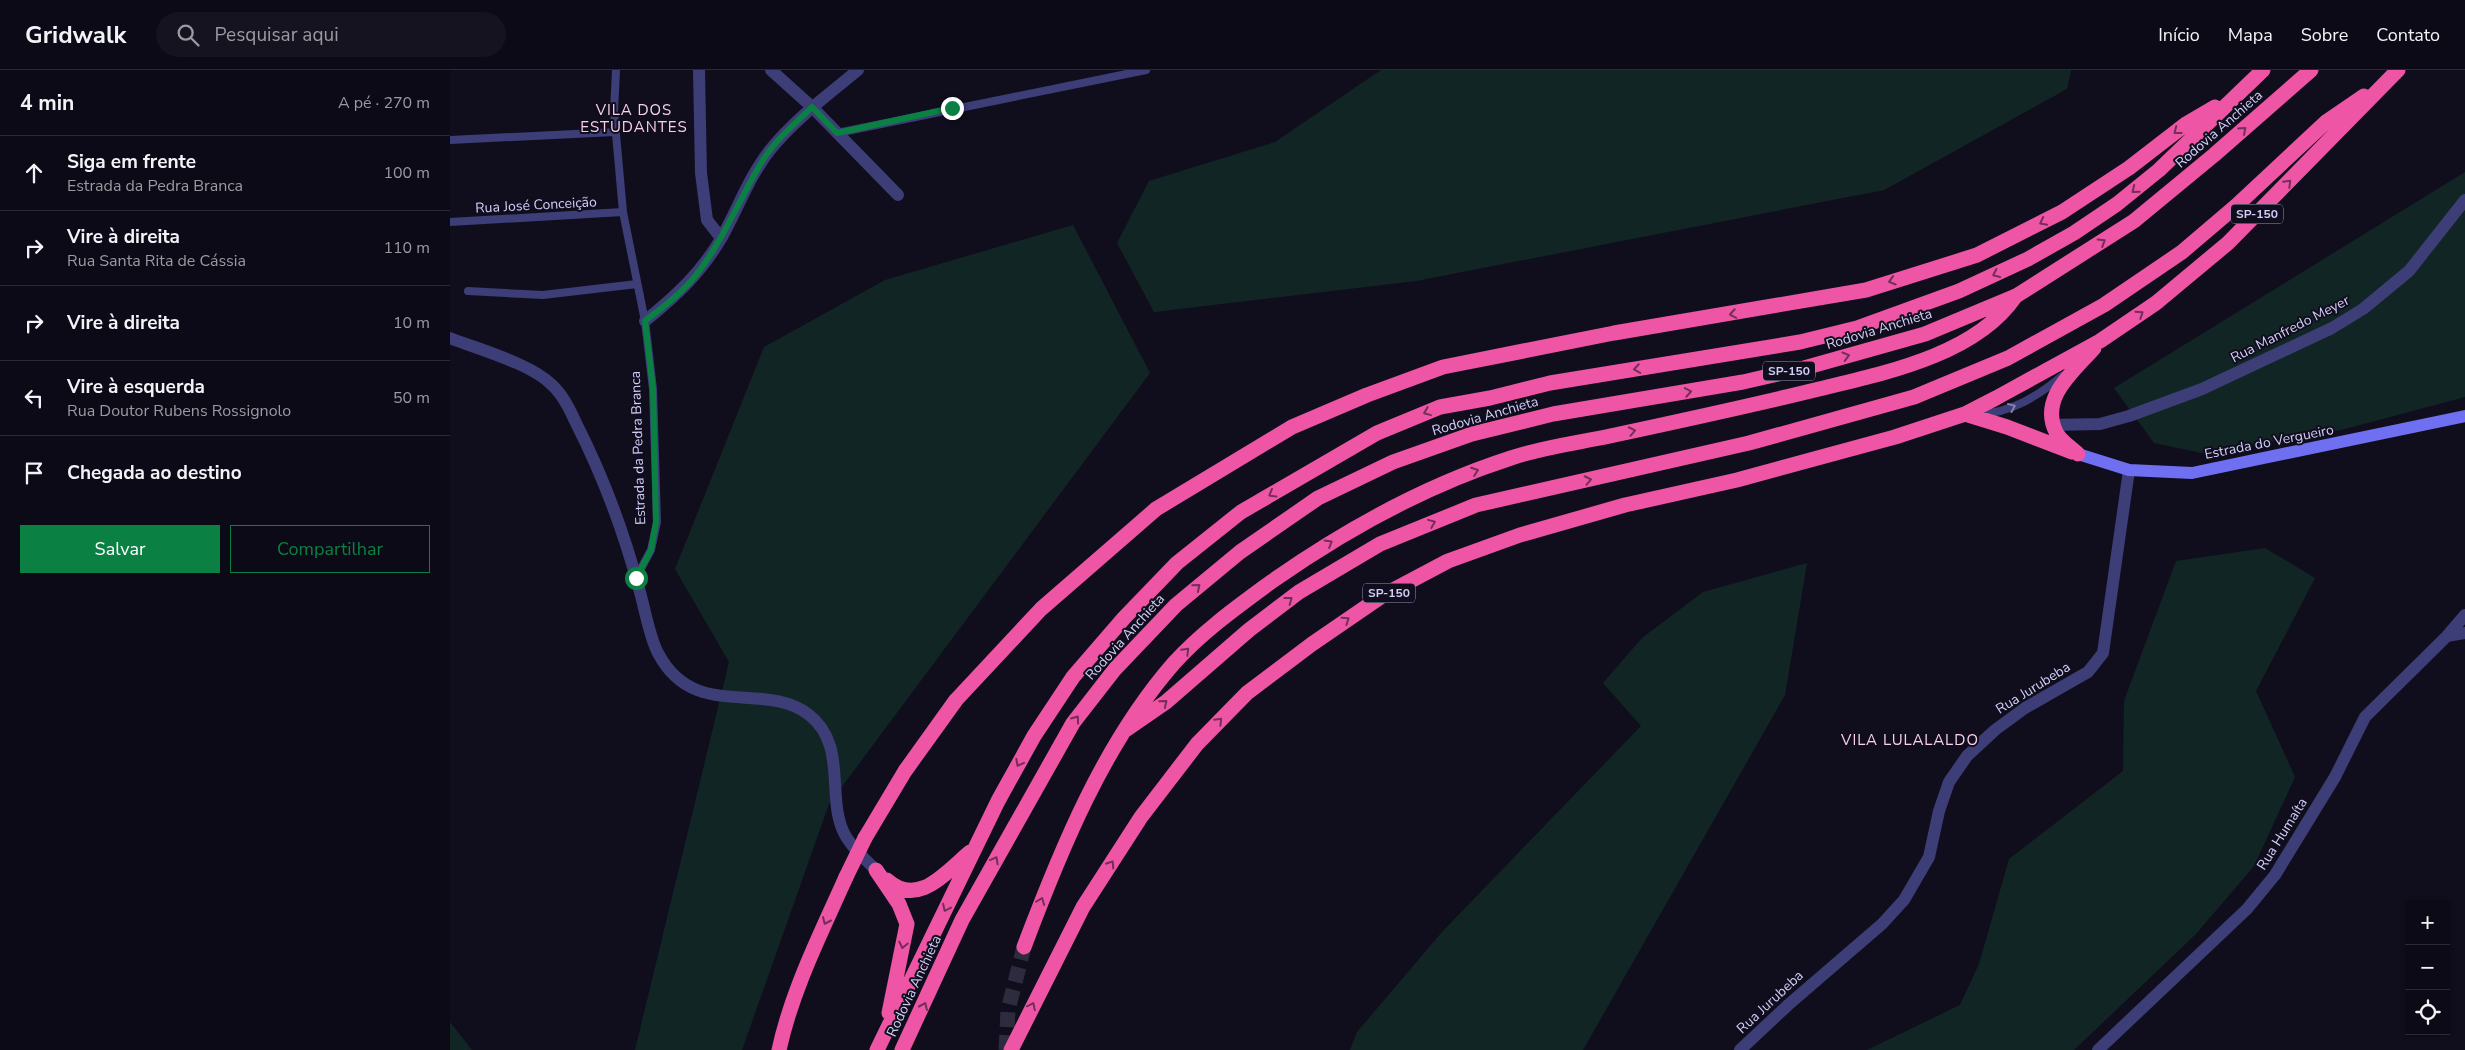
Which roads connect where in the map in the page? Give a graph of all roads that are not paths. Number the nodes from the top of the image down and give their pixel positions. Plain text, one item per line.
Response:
1 (616, 70) edge
2 (699, 70) edge
3 (771, 70) edge
4 (858, 70) edge
5 (1146, 70) edge
6 (2262, 70) edge
7 (2311, 70) edge
8 (2398, 70) edge
9 (2381, 86) junction
10 (2234, 96) junction
11 (812, 107) junction
12 (615, 132) junction
13 (837, 133) junction
14 (450, 140) edge
15 (898, 195) dead end
16 (2465, 200) edge
17 (623, 212) junction
18 (450, 222) edge
19 (721, 238) junction
20 (637, 284) junction
21 (468, 291) dead end
22 (2016, 296) junction
23 (645, 321) junction
24 (450, 338) edge
25 (2100, 342) junction
26 (1964, 414) junction
27 (2465, 416) edge
28 (2053, 425) junction
29 (2078, 454) junction
30 (2129, 470) junction
31 (636, 578) junction
32 (2465, 615) edge
33 (2465, 633) edge
34 (2448, 636) junction
35 (1124, 731) junction
36 (975, 848) junction
37 (876, 870) junction
38 (1024, 947) tunnel mouth
39 (880, 1044) edge
40 (779, 1050) edge
41 (902, 1050) edge
42 (1011, 1050) edge
43 (1740, 1050) edge
44 (2098, 1050) edge

1 - 12 lane, Estrada da Pedra Branca
2 - 19 street
3 - 11 street
4 - 11 street
5 - 13 lane
6 - 10 highway, Rodovia Anchieta / SP-150
22 -> 7 highway, Rodovia Anchieta / SP-150
8 - 9 highway, SP-150
25 -> 9 highway, SP-150
35 -> 9 highway
10 -> 36 highway, Rodovia Anchieta / SP-150
10 -> 40 highway, bridge
11 - 13 street
11 - 19 street
12 - 14 lane
12 - 17 lane, Estrada da Pedra Branca
13 - 15 street
16 - 28 street, Rua Manfredo Meyer
17 - 18 lane, Rua José Conceição
17 - 20 lane, Estrada da Pedra Branca
19 - 23 street
20 - 21 lane
20 - 23 lane, Estrada da Pedra Branca
35 -> 22 highway
41 -> 22 highway, Rodovia Anchieta / SP-150
23 - 31 lane, Estrada da Pedra Branca
24 - 31 street
26 -> 25 highway, SP-150
25 - 28 highway
26 - 29 highway
42 -> 26 highway, SP-150
27 - 30 street, Estrada do Vergueiro
28 - 29 highway
29 - 30 street, Estrada do Vergueiro
30 - 43 street, Rua Jurubeba
31 - 37 street
32 - 34 street, Rua Humaíta
33 - 34 street
34 - 44 street, Rua Humaíta
38 -> 35 highway
36 - 37 highway
36 -> 39 highway, Rodovia Anchieta / SP-150
37 -> 39 highway

